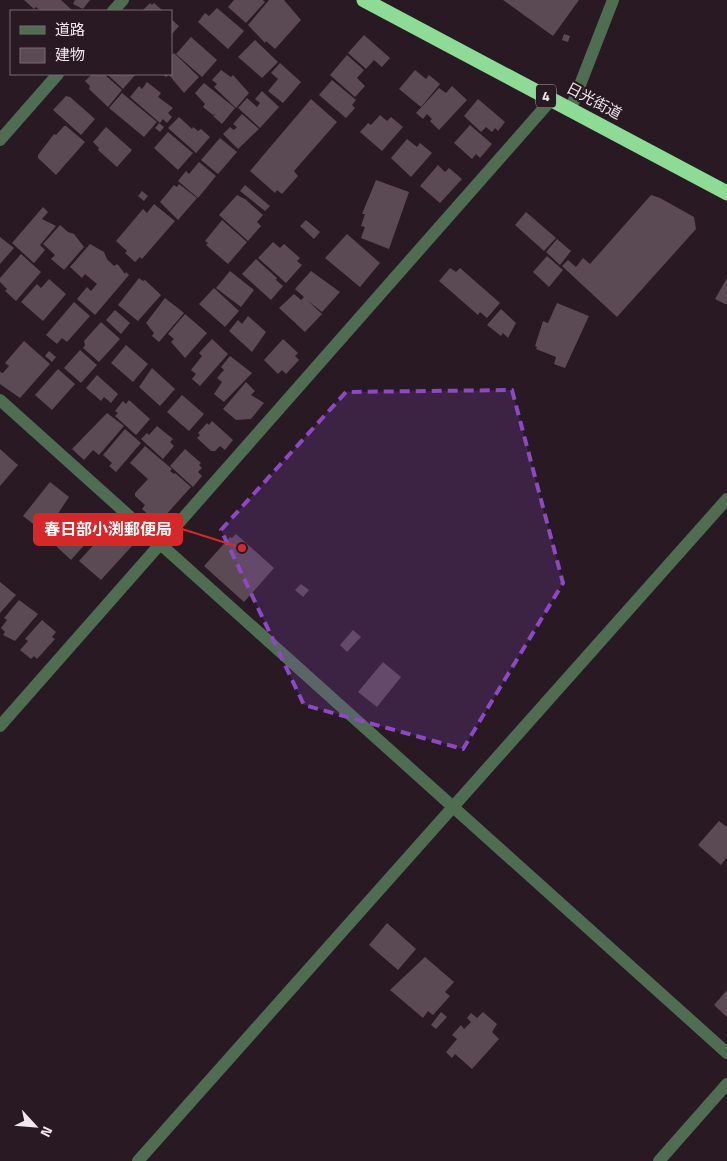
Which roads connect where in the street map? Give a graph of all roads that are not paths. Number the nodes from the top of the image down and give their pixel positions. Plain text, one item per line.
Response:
1 (123, 0) edge
2 (364, 0) edge
3 (613, 0) edge
4 (114, 10) edge
5 (57, 75) edge
6 (552, 99) junction
7 (570, 108) junction
8 (0, 140) edge
9 (727, 193) edge
10 (0, 400) edge
11 (727, 499) edge
12 (161, 544) junction
13 (0, 726) edge
14 (454, 807) junction
15 (727, 1053) edge
16 (727, 1084) edge
17 (138, 1161) edge
18 (658, 1161) edge

1 - 4 street
2 - 6 highway, 日光街道 / 4
3 - 7 street
5 - 8 street
6 - 7 highway, 日光街道 / 4
6 - 12 street
7 - 9 highway, 日光街道 / 4
10 - 12 street
11 - 14 street
12 - 13 street
12 - 14 street
14 - 15 street
14 - 17 street
16 - 18 street

